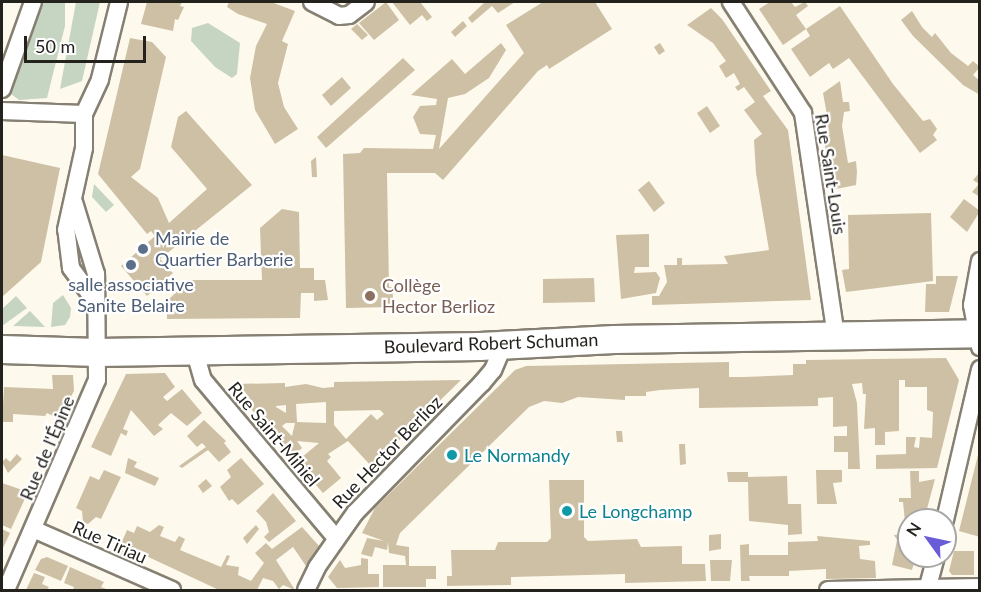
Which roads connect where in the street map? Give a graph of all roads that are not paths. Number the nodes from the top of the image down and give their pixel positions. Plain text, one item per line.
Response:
1 (33, 2) edge
2 (119, 2) edge
3 (312, 2) edge
4 (366, 2) edge
5 (731, 2) edge
6 (2, 89) edge
7 (2, 111) edge
8 (84, 114) junction
9 (74, 202) junction
10 (980, 261) edge
11 (94, 301) junction
12 (836, 337) junction
13 (979, 337) edge
14 (503, 345) junction
15 (2, 349) edge
16 (194, 349) junction
17 (97, 352) junction
18 (980, 369) edge
19 (948, 508) edge
20 (33, 529) junction
21 (336, 538) junction
22 (933, 568) edge
23 (980, 587) edge
24 (928, 589) edge
25 (6, 591) edge
26 (172, 591) edge
27 (306, 591) edge
28 (828, 591) edge

1 - 6 street
2 - 8 street
3 - 4 street
5 - 12 street, Rue Saint-Louis
7 - 8 street
8 - 9 street
9 - 11 street, Rue de l'Épine
9 - 11 street
10 - 13 street
11 - 17 street, Rue de l'Épine
12 - 13 main road, Boulevard Robert Schuman
12 - 14 main road, Boulevard Robert Schuman
14 - 16 main road, Boulevard Robert Schuman
14 - 21 street, Rue Hector Berlioz
15 - 17 main road, Boulevard Robert Schuman
16 - 17 main road, Boulevard Robert Schuman
16 - 21 street, Rue Saint-Mihiel
17 - 20 street, Rue de l'Épine
18 - 19 street
20 - 25 street, Rue de l'Épine
20 - 26 street, Rue Tiriau
21 - 27 street, Rue Hector Berlioz
22 - 24 street
23 - 24 street
24 - 28 street

